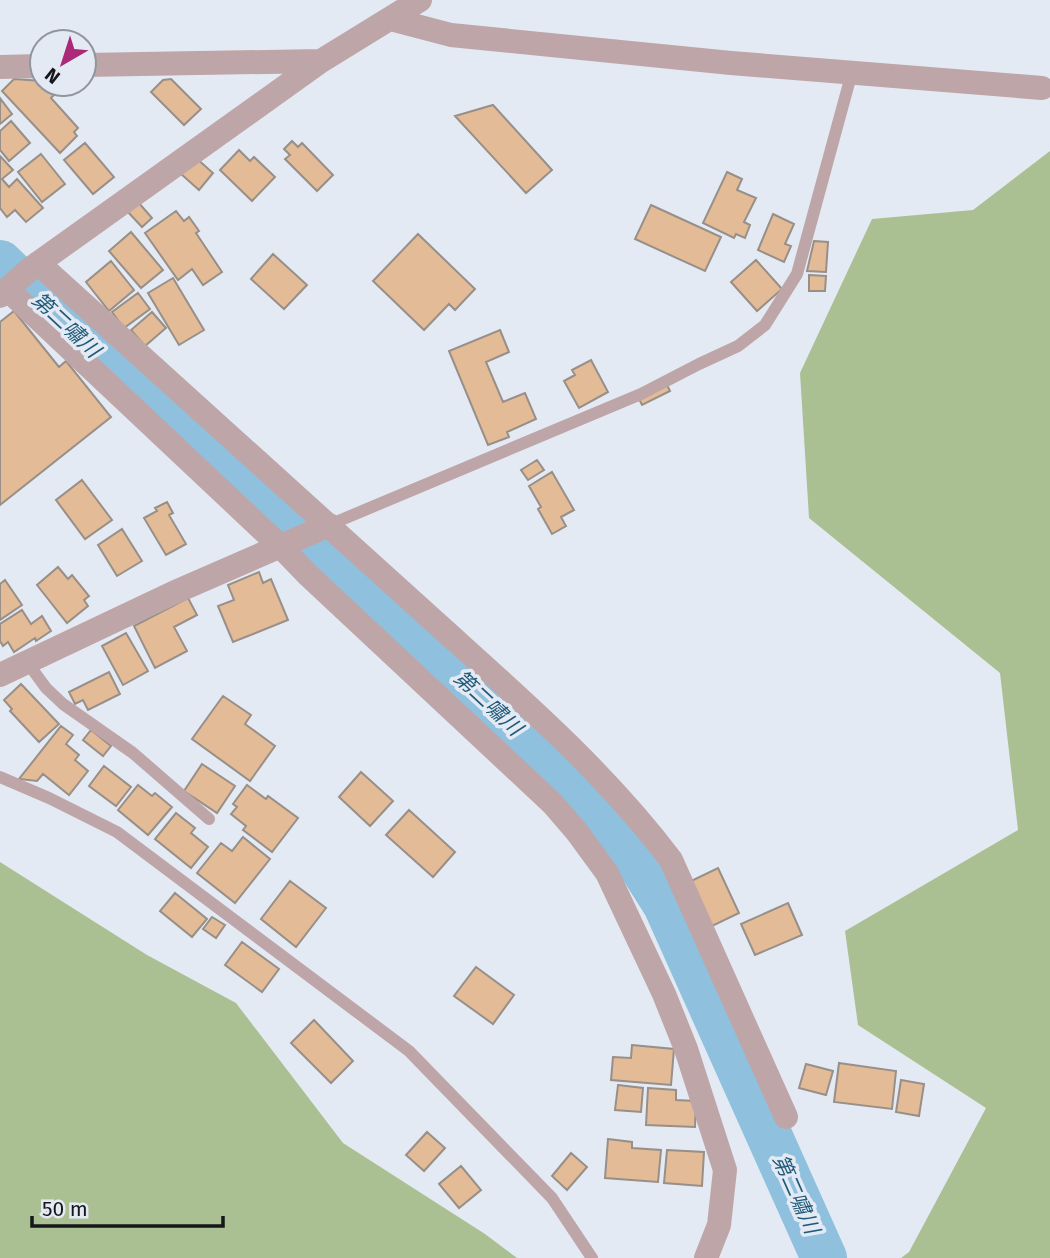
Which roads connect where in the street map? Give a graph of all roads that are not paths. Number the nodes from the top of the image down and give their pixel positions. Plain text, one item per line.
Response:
1 (419, 0) edge
2 (390, 19) junction
3 (321, 61) junction
4 (98, 65) edge
5 (28, 66) edge
6 (0, 67) edge
7 (852, 72) junction
8 (1042, 88) dead end
9 (34, 266) junction
10 (4, 293) edge
11 (323, 527) junction
12 (284, 545) junction
13 (27, 662) junction
14 (0, 675) edge
15 (0, 778) edge
16 (209, 819) dead end
17 (786, 1117) dead end
18 (592, 1258) edge
19 (706, 1258) edge

1 - 2 street
2 - 3 street
2 - 7 street
3 - 4 street
3 - 9 street
5 - 6 street
7 - 8 street
7 - 11 lane
9 - 10 street
9 - 11 street
10 - 12 street
11 - 12 street
11 - 17 street
12 - 13 street
12 - 19 street
13 - 14 street
13 - 16 lane
15 - 18 lane

